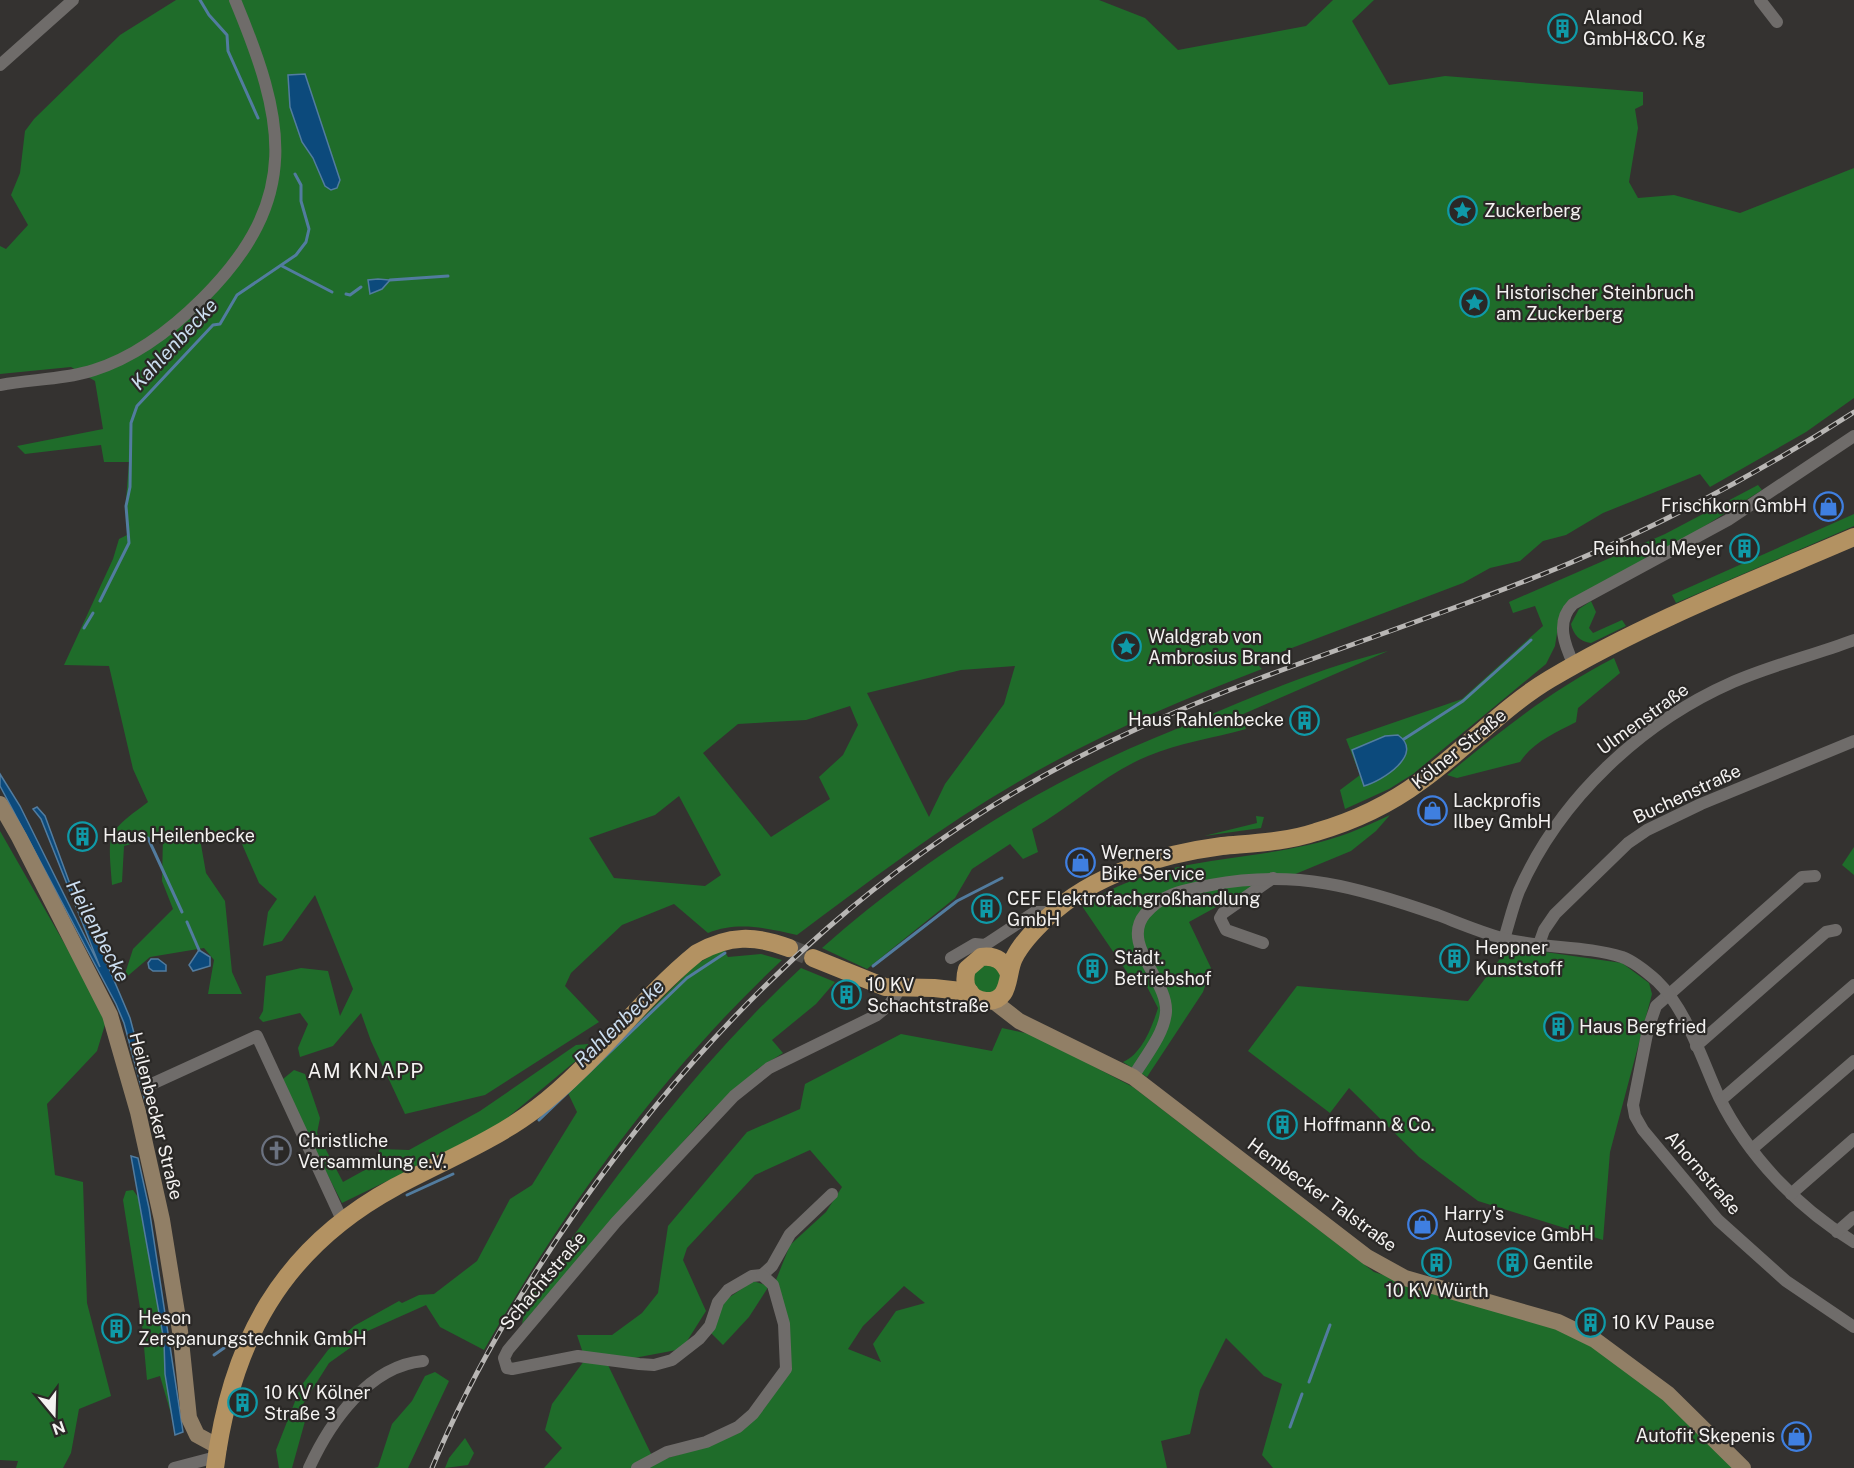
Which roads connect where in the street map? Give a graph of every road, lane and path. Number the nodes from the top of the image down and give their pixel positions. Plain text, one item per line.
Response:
1 (73, 0) edge
2 (236, 0) edge
3 (1760, 0) edge
4 (1777, 22) dead end
5 (0, 65) edge
6 (0, 385) edge
7 (1854, 436) edge
8 (1854, 537) edge
9 (1854, 640) edge
10 (1574, 665) junction
11 (1854, 741) edge
12 (0, 804) edge
13 (1815, 876) dead end
14 (1274, 877) junction
15 (1049, 916) junction
16 (1836, 930) dead end
17 (1027, 938) junction
18 (1504, 939) junction
19 (1263, 943) dead end
20 (1539, 944) junction
21 (789, 948) tunnel mouth
22 (993, 957) junction
23 (813, 958) tunnel mouth
24 (951, 958) dead end
25 (966, 973) junction
26 (1009, 974) junction
27 (1854, 985) edge
28 (934, 988) junction
29 (900, 989) junction
30 (969, 992) junction
31 (1668, 995) junction
32 (998, 996) junction
33 (1696, 1046) junction
34 (1854, 1061) edge
35 (1132, 1077) junction
36 (154, 1083) dead end
37 (1721, 1100) junction
38 (1854, 1139) edge
39 (1752, 1149) junction
40 (832, 1194) dead end
41 (1791, 1194) junction
42 (1854, 1216) edge
43 (344, 1222) junction
44 (1837, 1232) junction
45 (1854, 1242) edge
46 (762, 1275) junction
47 (1854, 1327) edge
48 (423, 1361) dead end
49 (217, 1457) edge
50 (174, 1468) edge
51 (309, 1468) edge
52 (637, 1468) edge
53 (1743, 1468) edge

1 - 5 street
2 - 6 street
3 - 4 street
7 - 10 street
8 - 10 main road, Kölner Straße
9 - 18 street, Ulmenstraße
10 - 15 main road, Kölner Straße
11 - 20 street, Buchenstraße
12 - 49 street, Heilenbecker Straße
13 - 31 street, Ahornstraße
14 - 18 street
14 - 19 street
14 - 35 street
15 - 17 main road, Kölner Straße
15 - 24 street, Kölner Straße
16 - 33 street
17 - 22 main road, Kölner Straße
17 - 26 main road, Kölner Straße
18 - 20 street
20 - 31 street
21 - 43 main road
22 - 25 main road, Kölner Straße
22 - 26 main road
23 - 29 main road, Kölner Straße
25 - 28 main road, Kölner Straße
25 - 30 main road
26 - 32 main road, Kölner Straße
27 - 37 street
28 - 29 main road, Kölner Straße
28 - 30 main road, Kölner Straße
29 - 46 street, Schachtstraße
30 - 32 main road, Kölner Straße
31 - 33 street
31 - 47 street, Ahornstraße
32 - 35 street, Hembecker Talstraße
33 - 37 street
34 - 39 street
35 - 53 street, Hembecker Talstraße
36 - 43 street
37 - 39 street
38 - 41 street
39 - 41 street
40 - 46 street, Schachtstraße
41 - 44 street
42 - 44 street
43 - 49 main road
44 - 45 street
46 - 52 street
48 - 51 street
49 - 50 street

